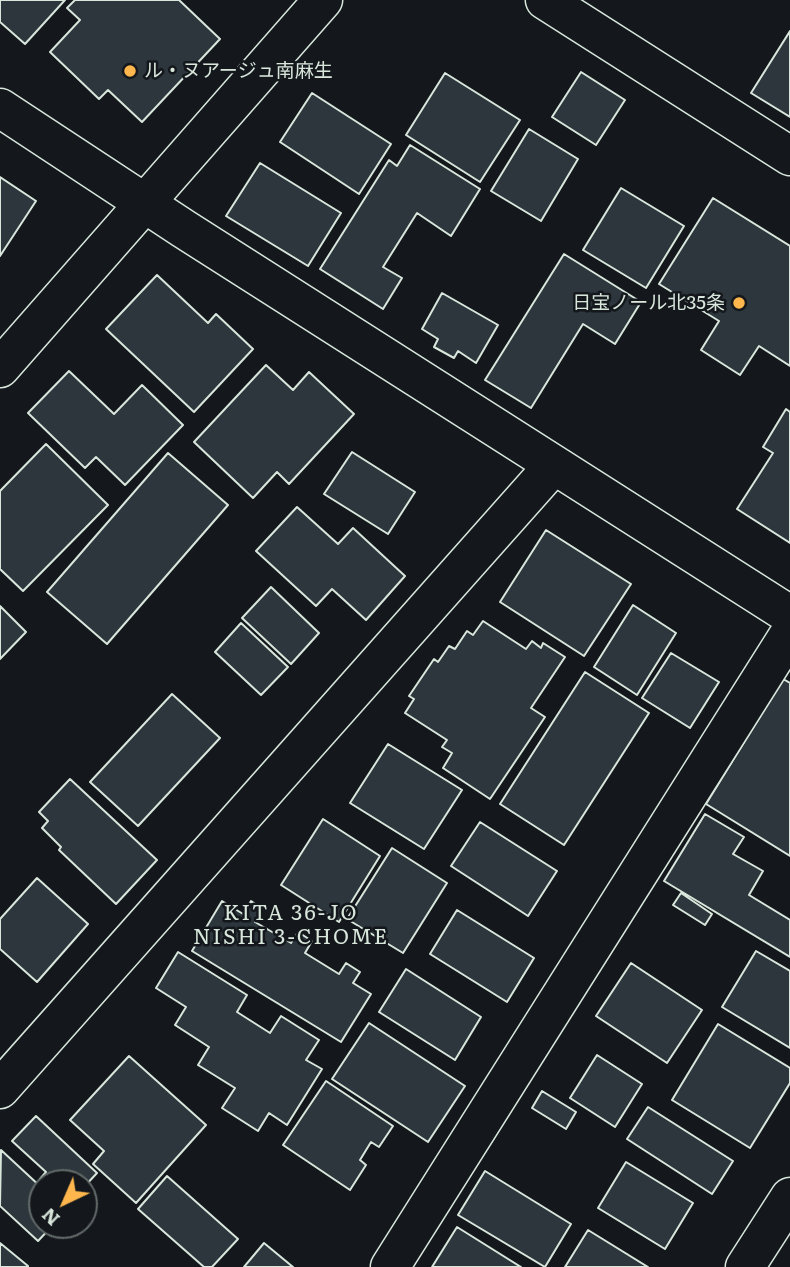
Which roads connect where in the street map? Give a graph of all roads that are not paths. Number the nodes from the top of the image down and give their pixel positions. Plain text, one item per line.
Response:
1 (323, 0) edge
2 (545, 0) edge
3 (0, 108) edge
4 (790, 156) edge
5 (145, 204) junction
6 (0, 368) edge
7 (555, 466) junction
8 (790, 615) edge
9 (790, 633) edge
10 (0, 1089) edge
11 (790, 1197) edge
12 (390, 1267) edge
13 (745, 1267) edge

1 - 5 street
2 - 4 street
3 - 5 street
5 - 6 street
5 - 7 street
7 - 8 street
7 - 10 street
9 - 12 street
11 - 13 street

